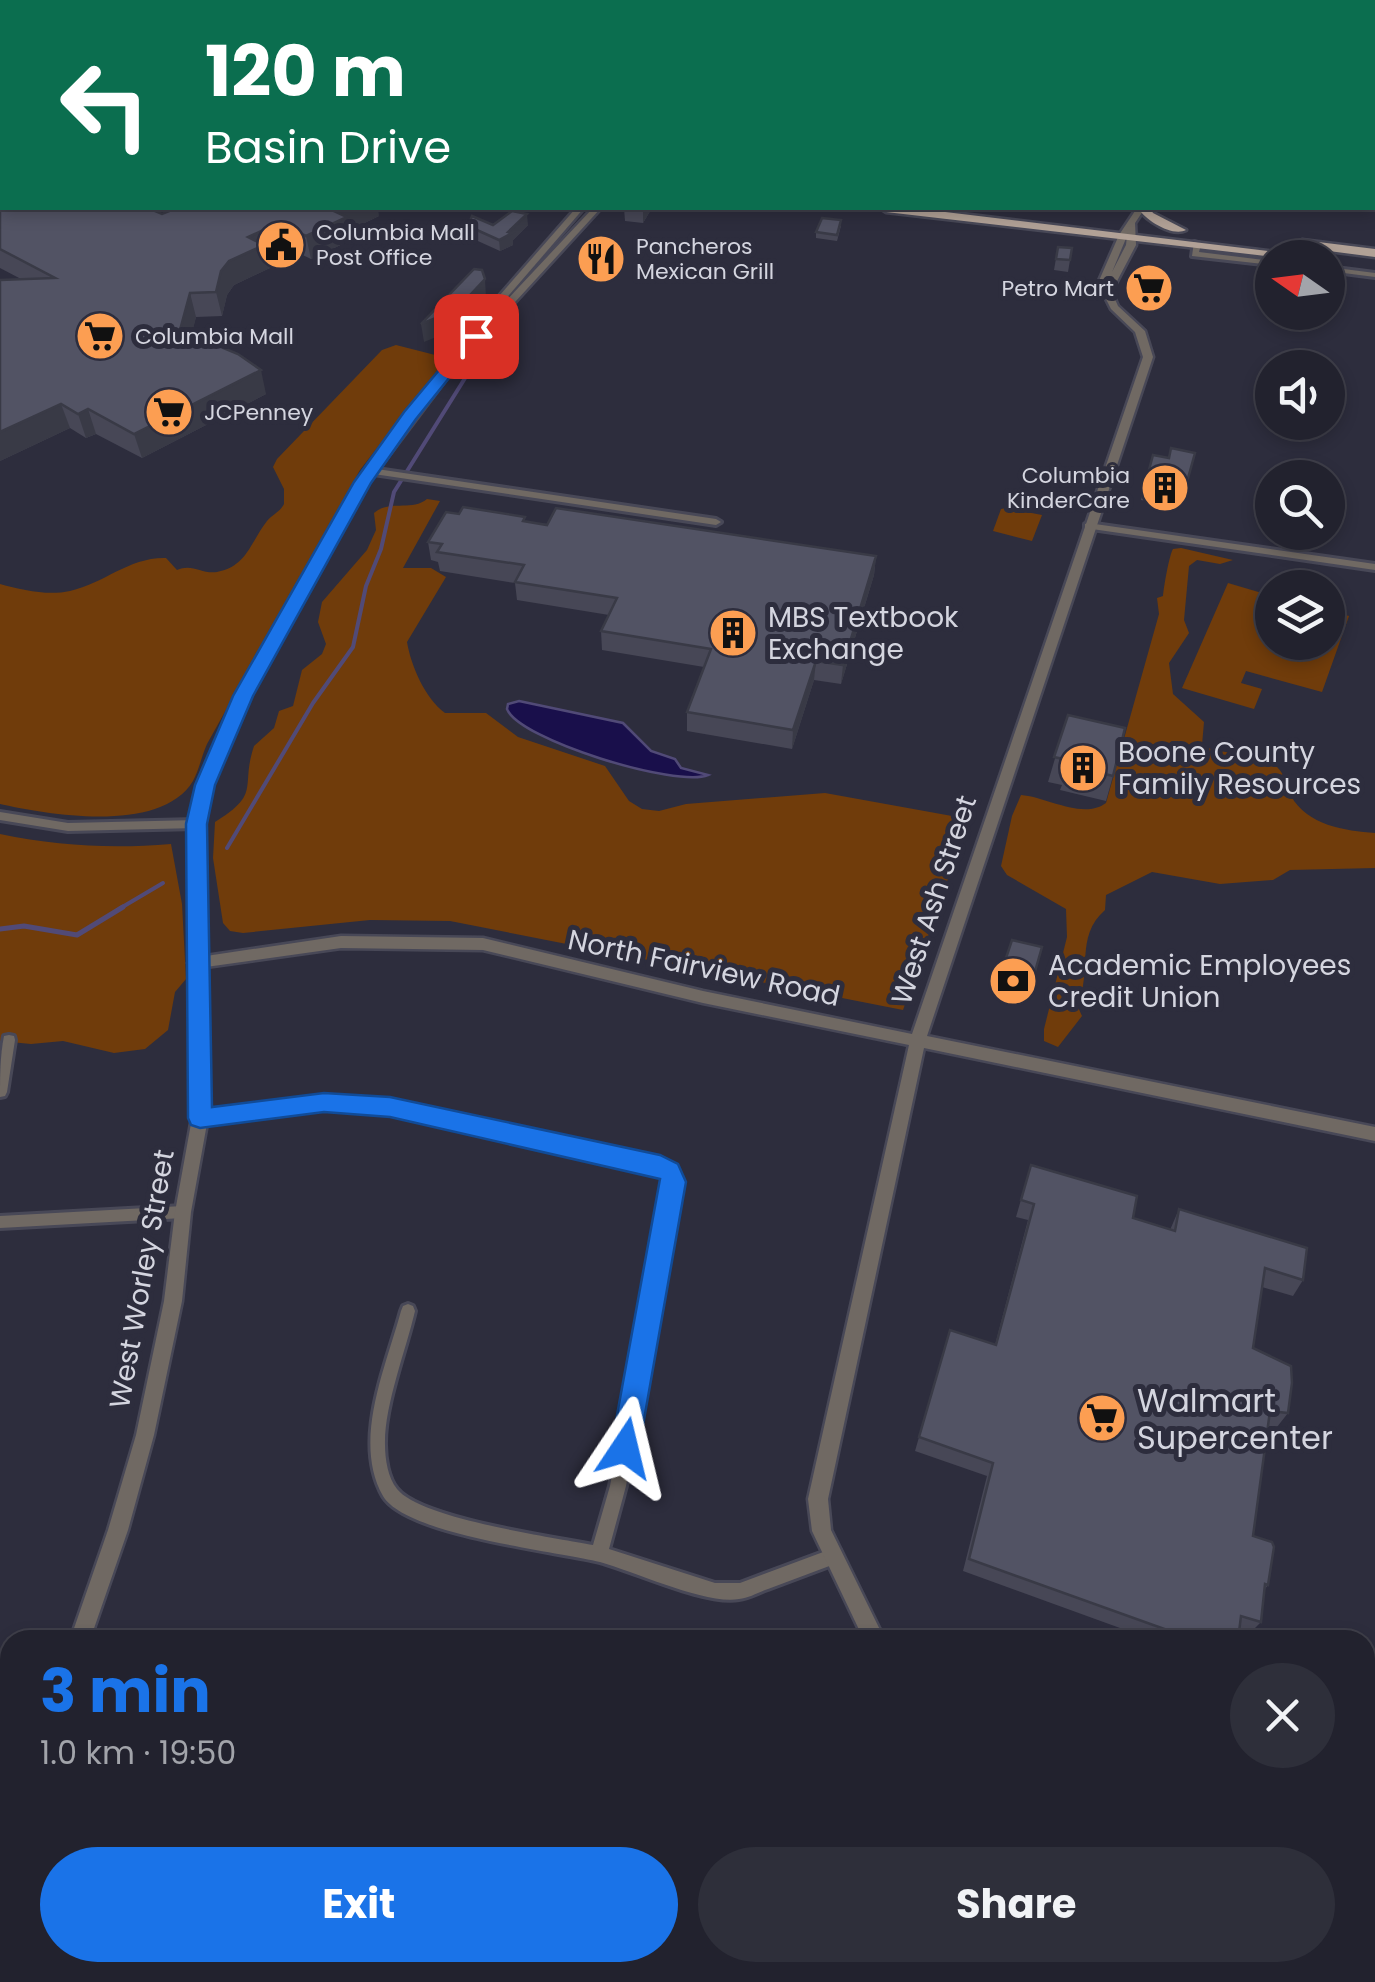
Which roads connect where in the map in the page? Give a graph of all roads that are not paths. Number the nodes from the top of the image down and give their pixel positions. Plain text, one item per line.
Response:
1 (578, 210) edge
2 (594, 210) edge
3 (906, 210) edge
4 (994, 210) edge
5 (1141, 210) edge
6 (1144, 210) edge
7 (1180, 230) junction
8 (1130, 232) junction
9 (1197, 244) junction
10 (1255, 251) edge
11 (1375, 253) edge
12 (1345, 260) edge
13 (1255, 261) edge
14 (1375, 264) edge
15 (1345, 272) edge
16 (1375, 276) edge
17 (476, 336) junction
18 (370, 470) junction
19 (716, 522) dead end
20 (1088, 526) junction
21 (1375, 567) edge
22 (0, 816) edge
23 (197, 824) junction
24 (196, 963) junction
25 (918, 1039) junction
26 (9, 1040) dead end
27 (0, 1091) edge
28 (200, 1118) junction
29 (1375, 1134) edge
30 (183, 1212) junction
31 (0, 1222) edge
32 (408, 1311) dead end
33 (599, 1554) junction
34 (834, 1556) junction
35 (83, 1630) edge
36 (871, 1630) edge

1 - 17 street, West Worley Street
2 - 17 street, West Worley Street
3 - 8 main road
4 - 8 main road
5 - 8 street, West Ash Street
6 - 7 main road
7 - 8 main road
7 - 11 main road
8 - 9 main road
8 - 20 street, West Ash Street
9 - 10 main road
9 - 13 street
12 - 14 main road
15 - 16 street
17 - 18 street, West Worley Street
18 - 19 street
18 - 23 street, West Worley Street
20 - 21 street
20 - 25 street, West Ash Street
22 - 23 street
23 - 24 street, West Worley Street
24 - 25 street, North Fairview Road
24 - 28 street, West Worley Street
25 - 29 street, North Fairview Road
25 - 34 street, West Ash Street
26 - 27 street
28 - 30 street, West Worley Street
28 - 33 street
30 - 31 street
30 - 35 street, West Worley Street
32 - 33 street
33 - 34 street
34 - 36 street, West Ash Street

